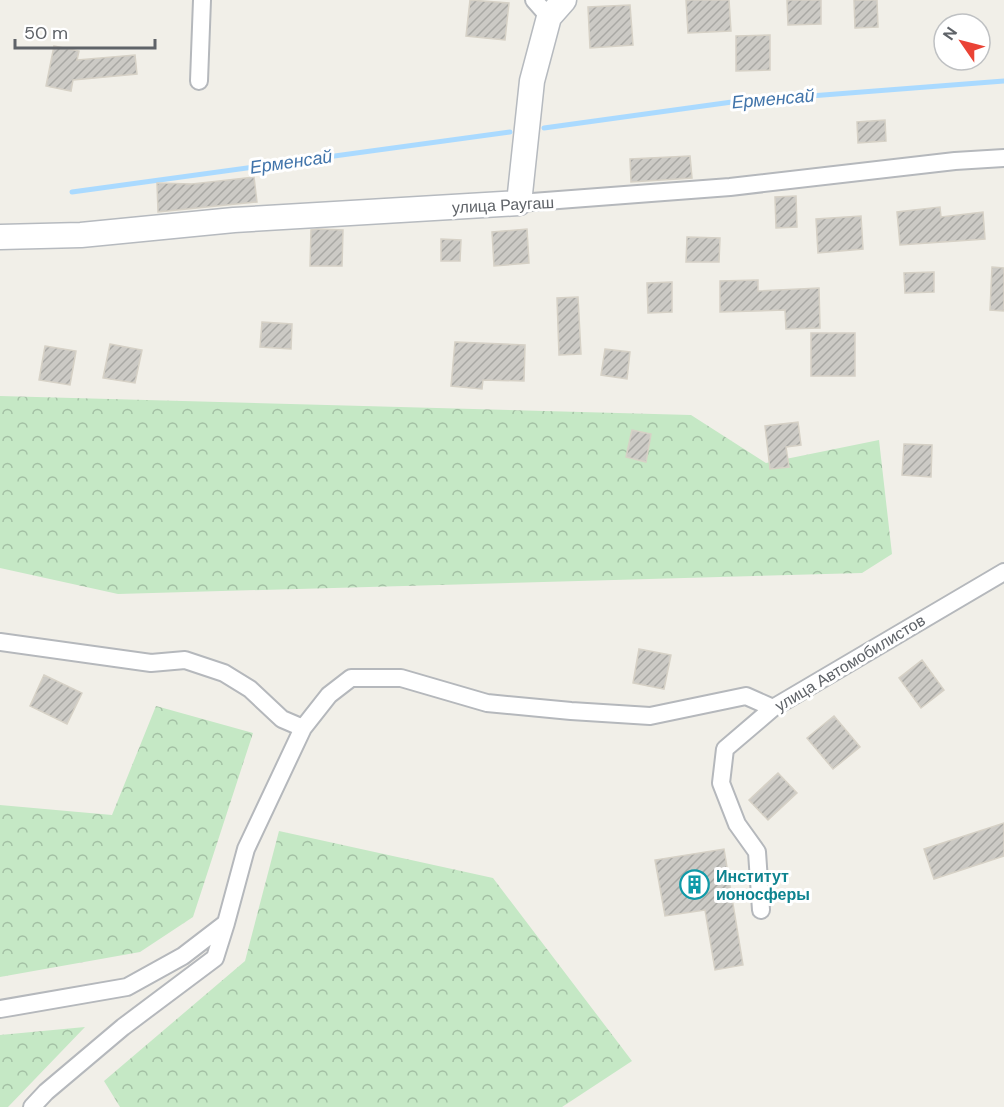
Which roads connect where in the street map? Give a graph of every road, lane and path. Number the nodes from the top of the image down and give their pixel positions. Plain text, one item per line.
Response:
1 (202, 0) edge
2 (549, 6) edge
3 (199, 81) dead end
4 (1004, 158) edge
5 (519, 203) junction
6 (0, 237) edge
7 (1004, 572) edge
8 (0, 642) edge
9 (773, 708) junction
10 (303, 728) junction
11 (761, 910) dead end
12 (226, 923) junction
13 (0, 1008) edge
14 (32, 1107) edge

1 - 3 street
2 - 5 street
4 - 5 street, улица Раугаш
5 - 6 street, улица Раугаш
7 - 9 street, улица Автомобилистов
8 - 10 street
9 - 10 street
9 - 11 street, улица Автомобилистов
10 - 12 street
12 - 13 street
12 - 14 street

